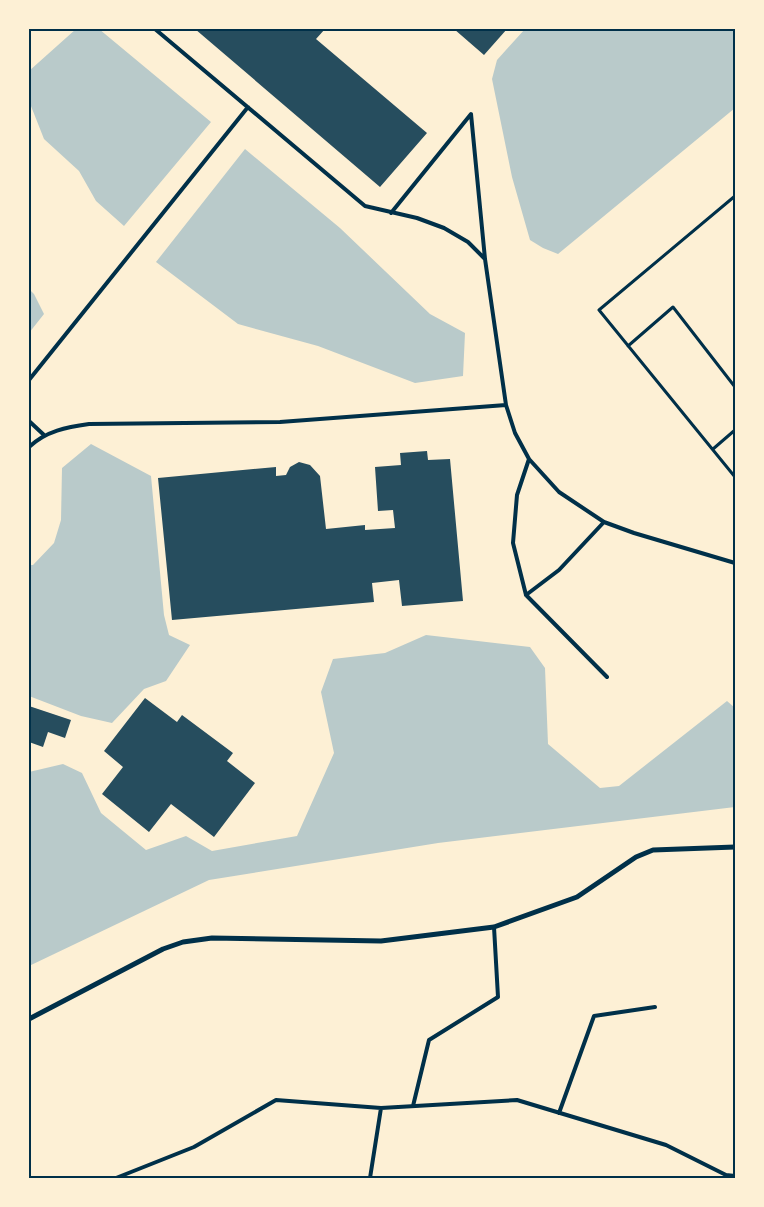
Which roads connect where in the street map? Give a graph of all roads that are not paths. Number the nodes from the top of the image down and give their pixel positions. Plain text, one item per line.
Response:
1 (155, 29) edge
2 (248, 107) junction
3 (391, 213) junction
4 (485, 259) junction
5 (29, 380) edge
6 (506, 405) junction
7 (29, 422) edge
8 (44, 435) junction
9 (29, 447) edge
10 (529, 459) junction
11 (604, 522) junction
12 (735, 563) edge
13 (526, 595) junction
14 (607, 677) dead end
15 (735, 848) edge
16 (494, 928) junction
17 (655, 1008) dead end
18 (29, 1019) edge
19 (413, 1106) junction
20 (380, 1108) junction
21 (559, 1113) junction
22 (735, 1176) edge
23 (116, 1178) edge
24 (370, 1178) edge

1 - 2 lane
2 - 3 lane
2 - 5 lane
3 - 4 lane
3 - 4 lane
4 - 6 lane
6 - 8 lane
6 - 10 lane
7 - 8 lane
8 - 9 lane
10 - 11 lane
10 - 13 lane
11 - 12 lane
11 - 13 lane
13 - 14 lane
15 - 16 street
16 - 18 street
16 - 19 lane
17 - 21 lane
19 - 20 lane
19 - 21 lane
20 - 23 lane
20 - 24 lane
21 - 22 lane

